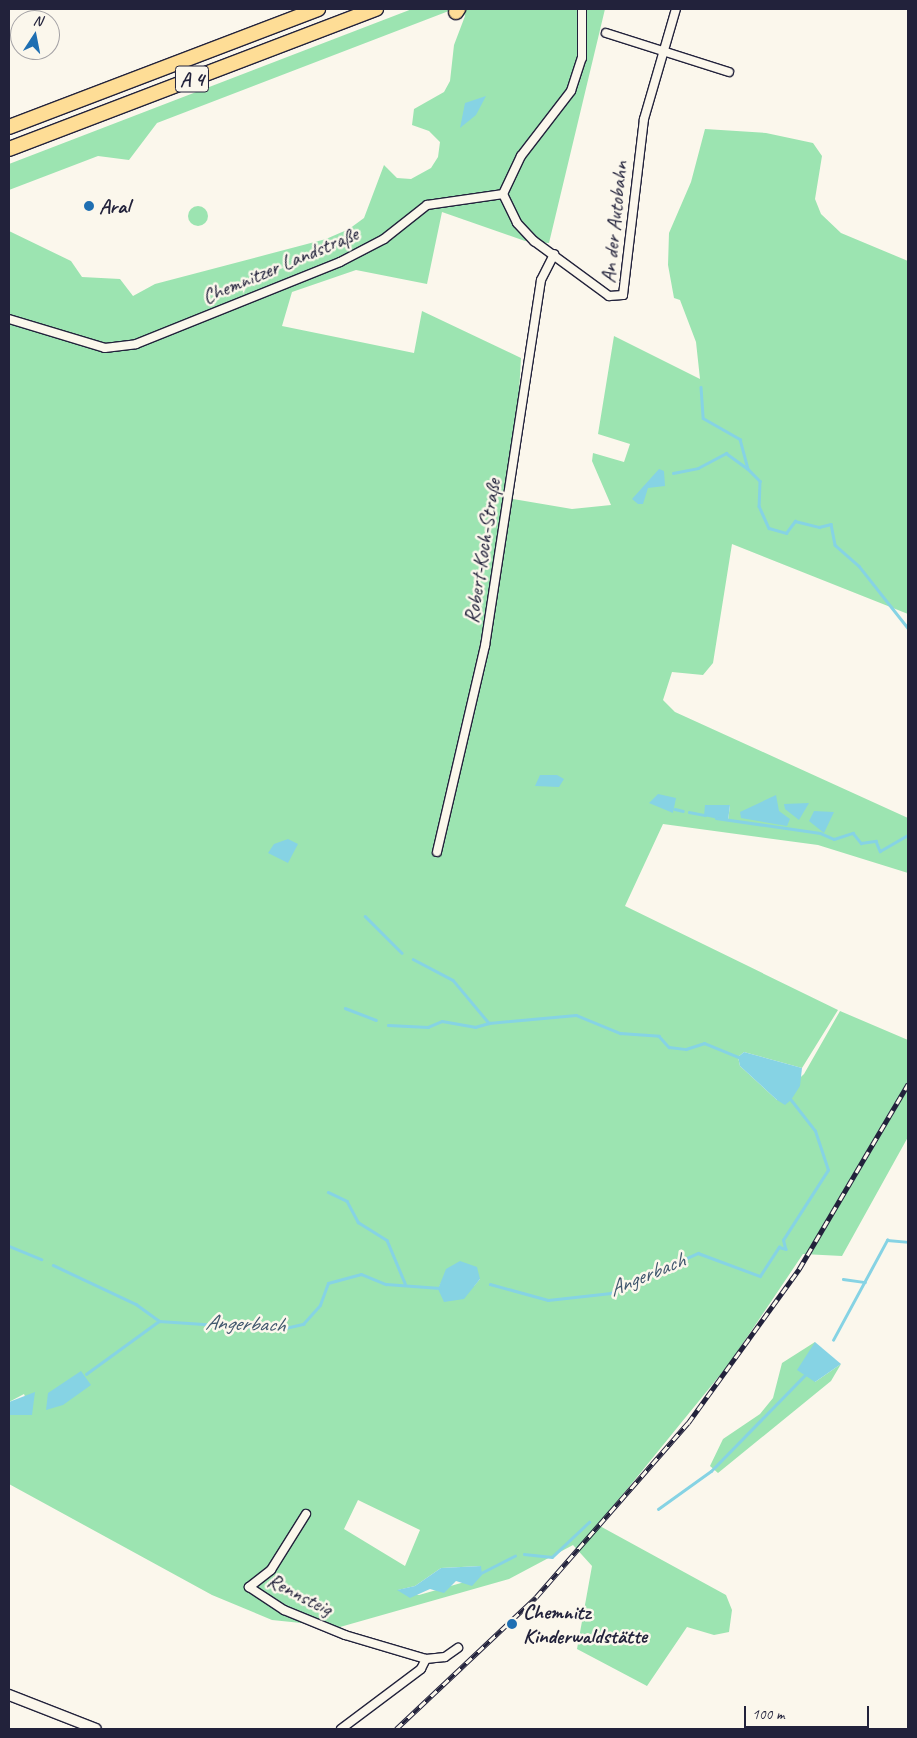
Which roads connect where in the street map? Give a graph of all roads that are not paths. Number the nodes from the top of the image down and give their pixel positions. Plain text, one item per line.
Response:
1 (318, 9) edge
2 (376, 9) edge
3 (582, 9) edge
4 (676, 9) edge
5 (606, 33) dead end
6 (664, 49) junction
7 (729, 72) dead end
8 (11, 125) edge
9 (9, 149) edge
10 (502, 194) junction
11 (554, 254) junction
12 (9, 319) edge
13 (438, 852) dead end
14 (306, 1514) dead end
15 (458, 1648) dead end
16 (426, 1659) junction
17 (9, 1695) edge
18 (96, 1729) edge
19 (341, 1729) edge

1 - 8 highway, A 4
2 - 9 highway, A 4
3 - 10 street
4 - 6 street, An der Autobahn
5 - 6 street
6 - 7 street
6 - 11 street, An der Autobahn
10 - 11 street, An der Autobahn
10 - 12 street, Chemnitzer Landstraße
11 - 13 street, Robert-Koch-Straße
14 - 16 street, Rennsteig
15 - 16 street, Rennsteig
16 - 19 street
17 - 18 street

